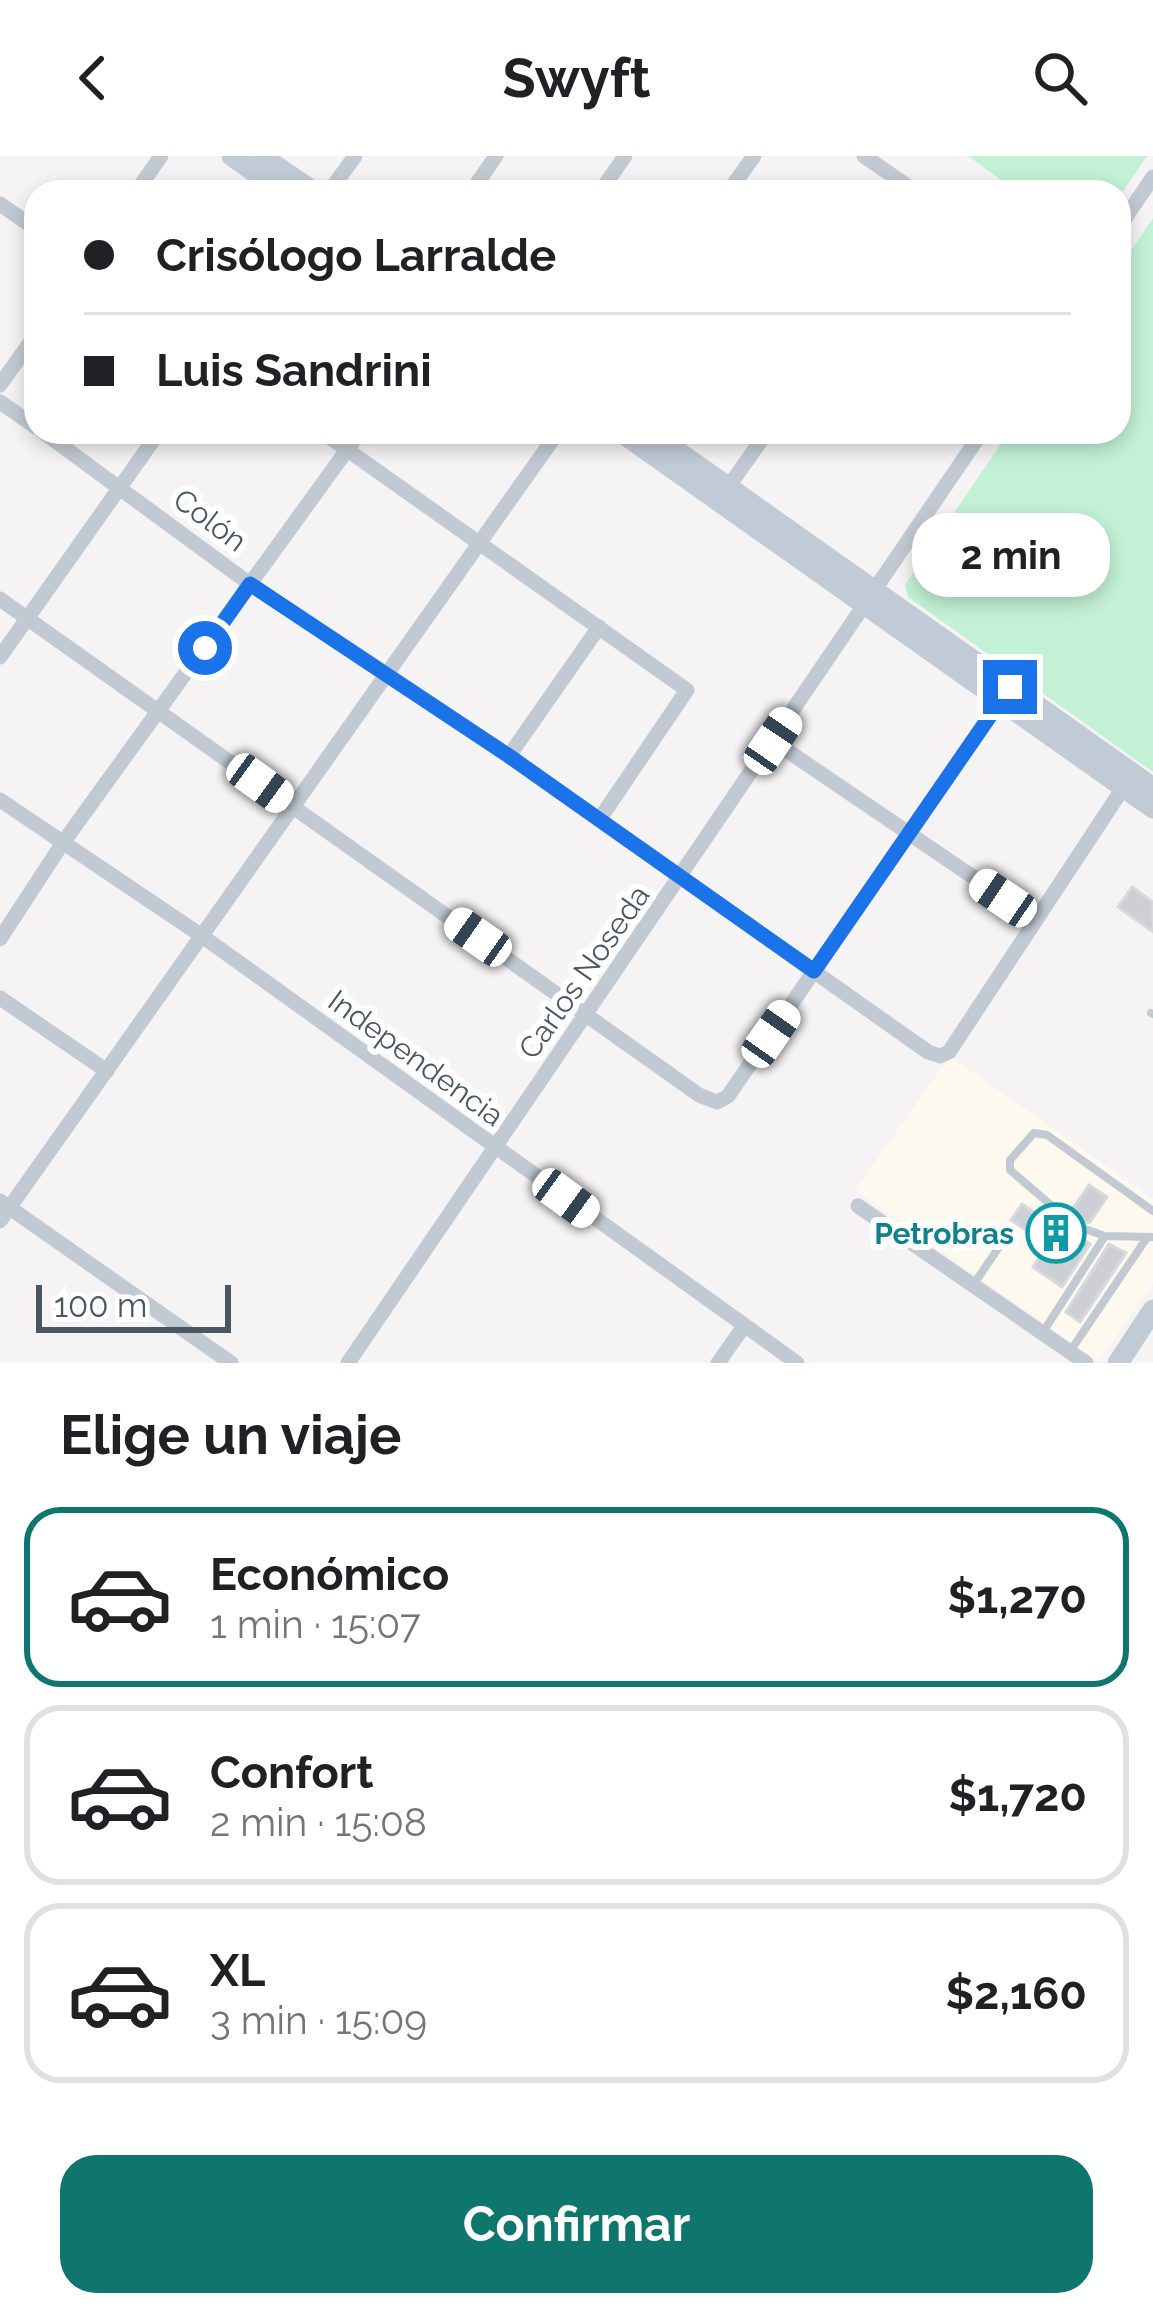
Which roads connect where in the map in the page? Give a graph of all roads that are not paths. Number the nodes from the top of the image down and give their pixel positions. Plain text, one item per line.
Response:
1 (232, 156) edge
2 (261, 156) edge
3 (864, 156) edge
4 (1153, 177) edge
5 (266, 180) edge
6 (296, 180) edge
7 (899, 180) edge
8 (1131, 209) edge
9 (24, 351) edge
10 (0, 385) edge
11 (59, 444) edge
12 (150, 444) edge
13 (339, 444) edge
14 (351, 444) edge
15 (550, 444) edge
16 (641, 444) edge
17 (664, 444) edge
18 (758, 444) edge
19 (974, 444) edge
20 (347, 450) junction
21 (120, 487) junction
22 (723, 494) junction
23 (480, 543) junction
24 (250, 584) junction
25 (0, 599) edge
26 (869, 600) junction
27 (27, 618) junction
28 (599, 627) junction
29 (0, 657) edge
30 (388, 673) junction
31 (1005, 693) junction
32 (159, 711) junction
33 (773, 741) junction
34 (509, 756) junction
35 (1128, 781) junction
36 (1153, 788) edge
37 (0, 800) edge
38 (293, 807) junction
39 (1153, 808) edge
40 (598, 820) junction
41 (908, 835) junction
42 (62, 844) junction
43 (681, 878) junction
44 (1035, 919) junction
45 (202, 936) junction
46 (0, 939) edge
47 (814, 971) junction
48 (0, 998) edge
49 (588, 1015) junction
50 (106, 1070) junction
51 (495, 1148) junction
52 (858, 1205) dead end
53 (3, 1210) edge
54 (1153, 1211) edge
55 (1066, 1218) dead end
56 (1084, 1229) dead end
57 (1105, 1236) junction
58 (1005, 1238) dead end
59 (1149, 1238) edge
60 (973, 1285) junction
61 (1153, 1310) edge
62 (744, 1326) junction
63 (1043, 1333) junction
64 (1070, 1352) junction
65 (231, 1363) edge
66 (348, 1363) edge
67 (718, 1363) edge
68 (797, 1363) edge
69 (1086, 1363) edge
70 (1118, 1363) edge

1 - 5 main road
2 - 6 main road
3 - 7 street
4 - 8 street
9 - 10 street
11 - 21 street, Colón
12 - 21 street
13 - 20 street
14 - 20 street
15 - 23 street
16 - 22 main road
17 - 22 main road
18 - 22 street
19 - 26 street, Carlos Noseda
20 - 23 street
20 - 24 street
21 - 24 street, Colón
21 - 27 street
22 - 26 main road
23 - 28 street
23 - 30 street
24 - 30 street, Colón
24 - 32 street
25 - 27 street
26 - 31 main road
26 - 33 street, Carlos Noseda
27 - 29 street
27 - 32 street
28 - 34 street
28 - 40 street
30 - 34 street, Colón
30 - 38 street
31 - 35 main road
31 - 41 street
32 - 38 street
32 - 42 street
33 - 41 street
33 - 43 street, Carlos Noseda
34 - 40 street, Colón
35 - 36 main road
35 - 39 main road
35 - 44 street
37 - 42 street, Independencia
38 - 45 street
38 - 49 street
40 - 43 street, Colón
41 - 44 street
41 - 47 street
42 - 45 street, Independencia
42 - 46 street
43 - 47 street, Colón
43 - 49 street, Carlos Noseda
44 - 47 street, Colón
45 - 50 street
45 - 51 street, Independencia
47 - 49 street
48 - 50 street
49 - 51 street, Carlos Noseda
50 - 53 street
51 - 62 street, Independencia
51 - 66 street, Carlos Noseda
52 - 60 street
53 - 65 street
54 - 55 lane
56 - 57 lane
57 - 59 lane
57 - 63 lane
58 - 60 lane
59 - 64 lane
60 - 63 street
61 - 70 main road
62 - 67 street
62 - 68 street, Independencia
63 - 64 street
64 - 69 street

